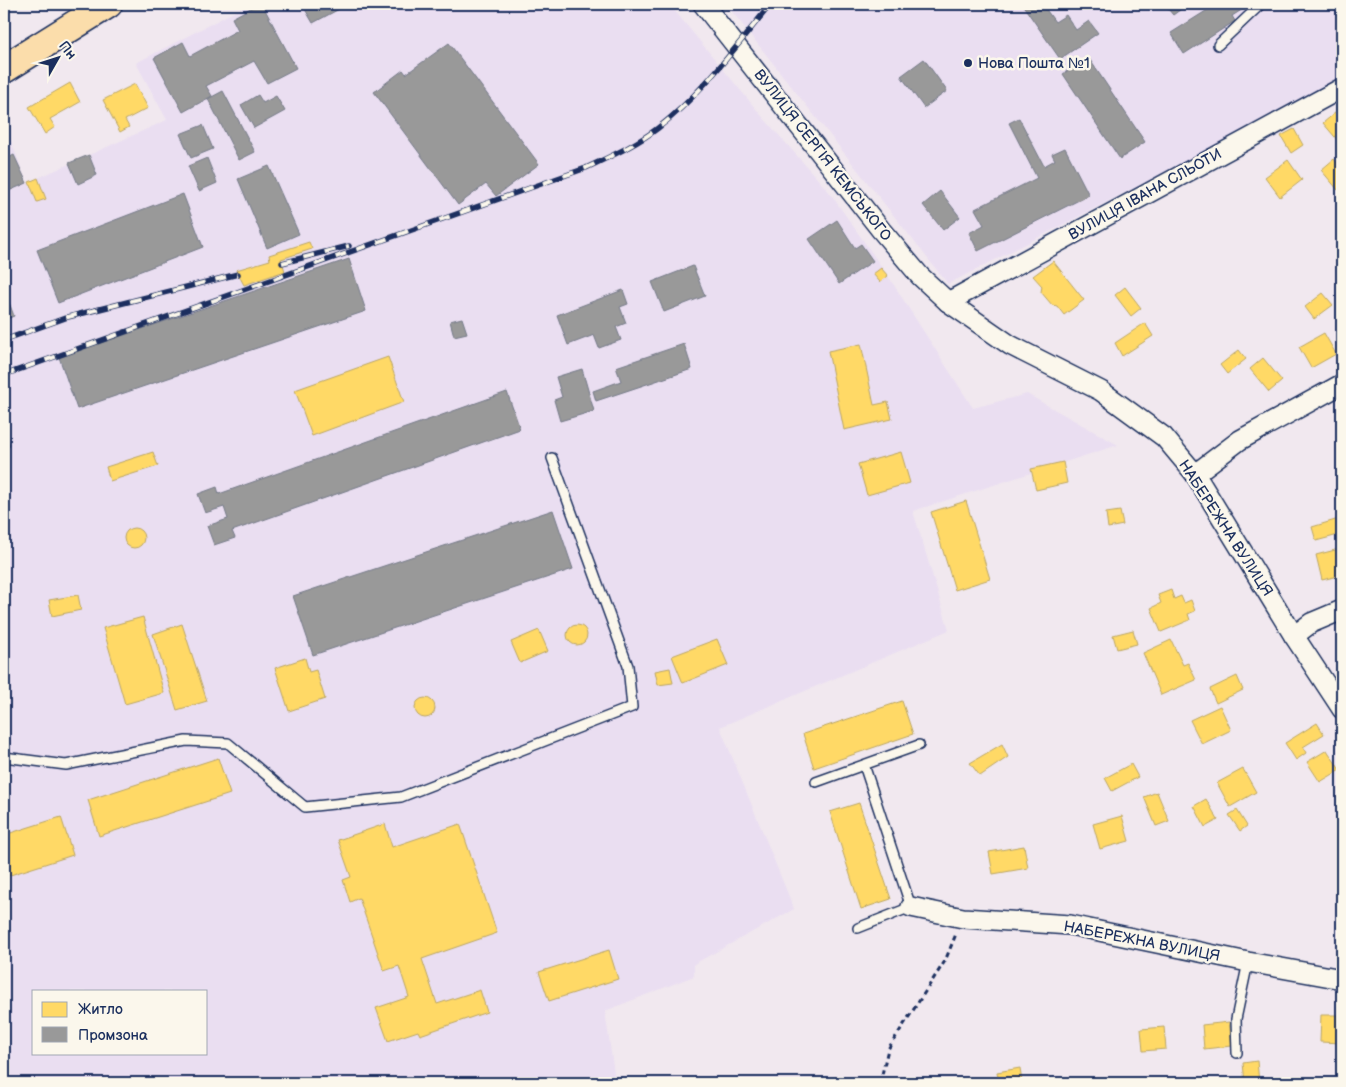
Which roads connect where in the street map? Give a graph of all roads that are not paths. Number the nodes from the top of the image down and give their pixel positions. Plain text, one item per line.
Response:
1 (108, 4) edge
2 (703, 4) edge
3 (1261, 4) edge
4 (1218, 45) dead end
5 (4, 69) edge
6 (1342, 88) edge
7 (948, 302) junction
8 (1342, 384) edge
9 (552, 458) dead end
10 (1195, 474) junction
11 (1342, 610) edge
12 (1294, 636) junction
13 (1342, 709) edge
14 (919, 745) dead end
15 (4, 757) edge
16 (864, 765) junction
17 (816, 782) dead end
18 (911, 907) junction
19 (858, 928) dead end
20 (1248, 962) junction
21 (1342, 979) edge
22 (1237, 1053) dead end

1 - 5 highway
2 - 7 street, ВУЛИЦЯ СЕРГІЯ КЕМСЬКОГО
3 - 4 lane
6 - 7 street, ВУЛИЦЯ ІВАНА СЛЬОТИ
7 - 10 street, НАБЕРЕЖНА ВУЛИЦЯ
8 - 10 street
9 - 15 lane
10 - 12 street, НАБЕРЕЖНА ВУЛИЦЯ
11 - 12 street
12 - 13 street, НАБЕРЕЖНА ВУЛИЦЯ
14 - 16 lane
16 - 17 lane
16 - 18 lane
18 - 19 lane
18 - 20 street, НАБЕРЕЖНА ВУЛИЦЯ
20 - 21 street, НАБЕРЕЖНА ВУЛИЦЯ
20 - 22 lane

